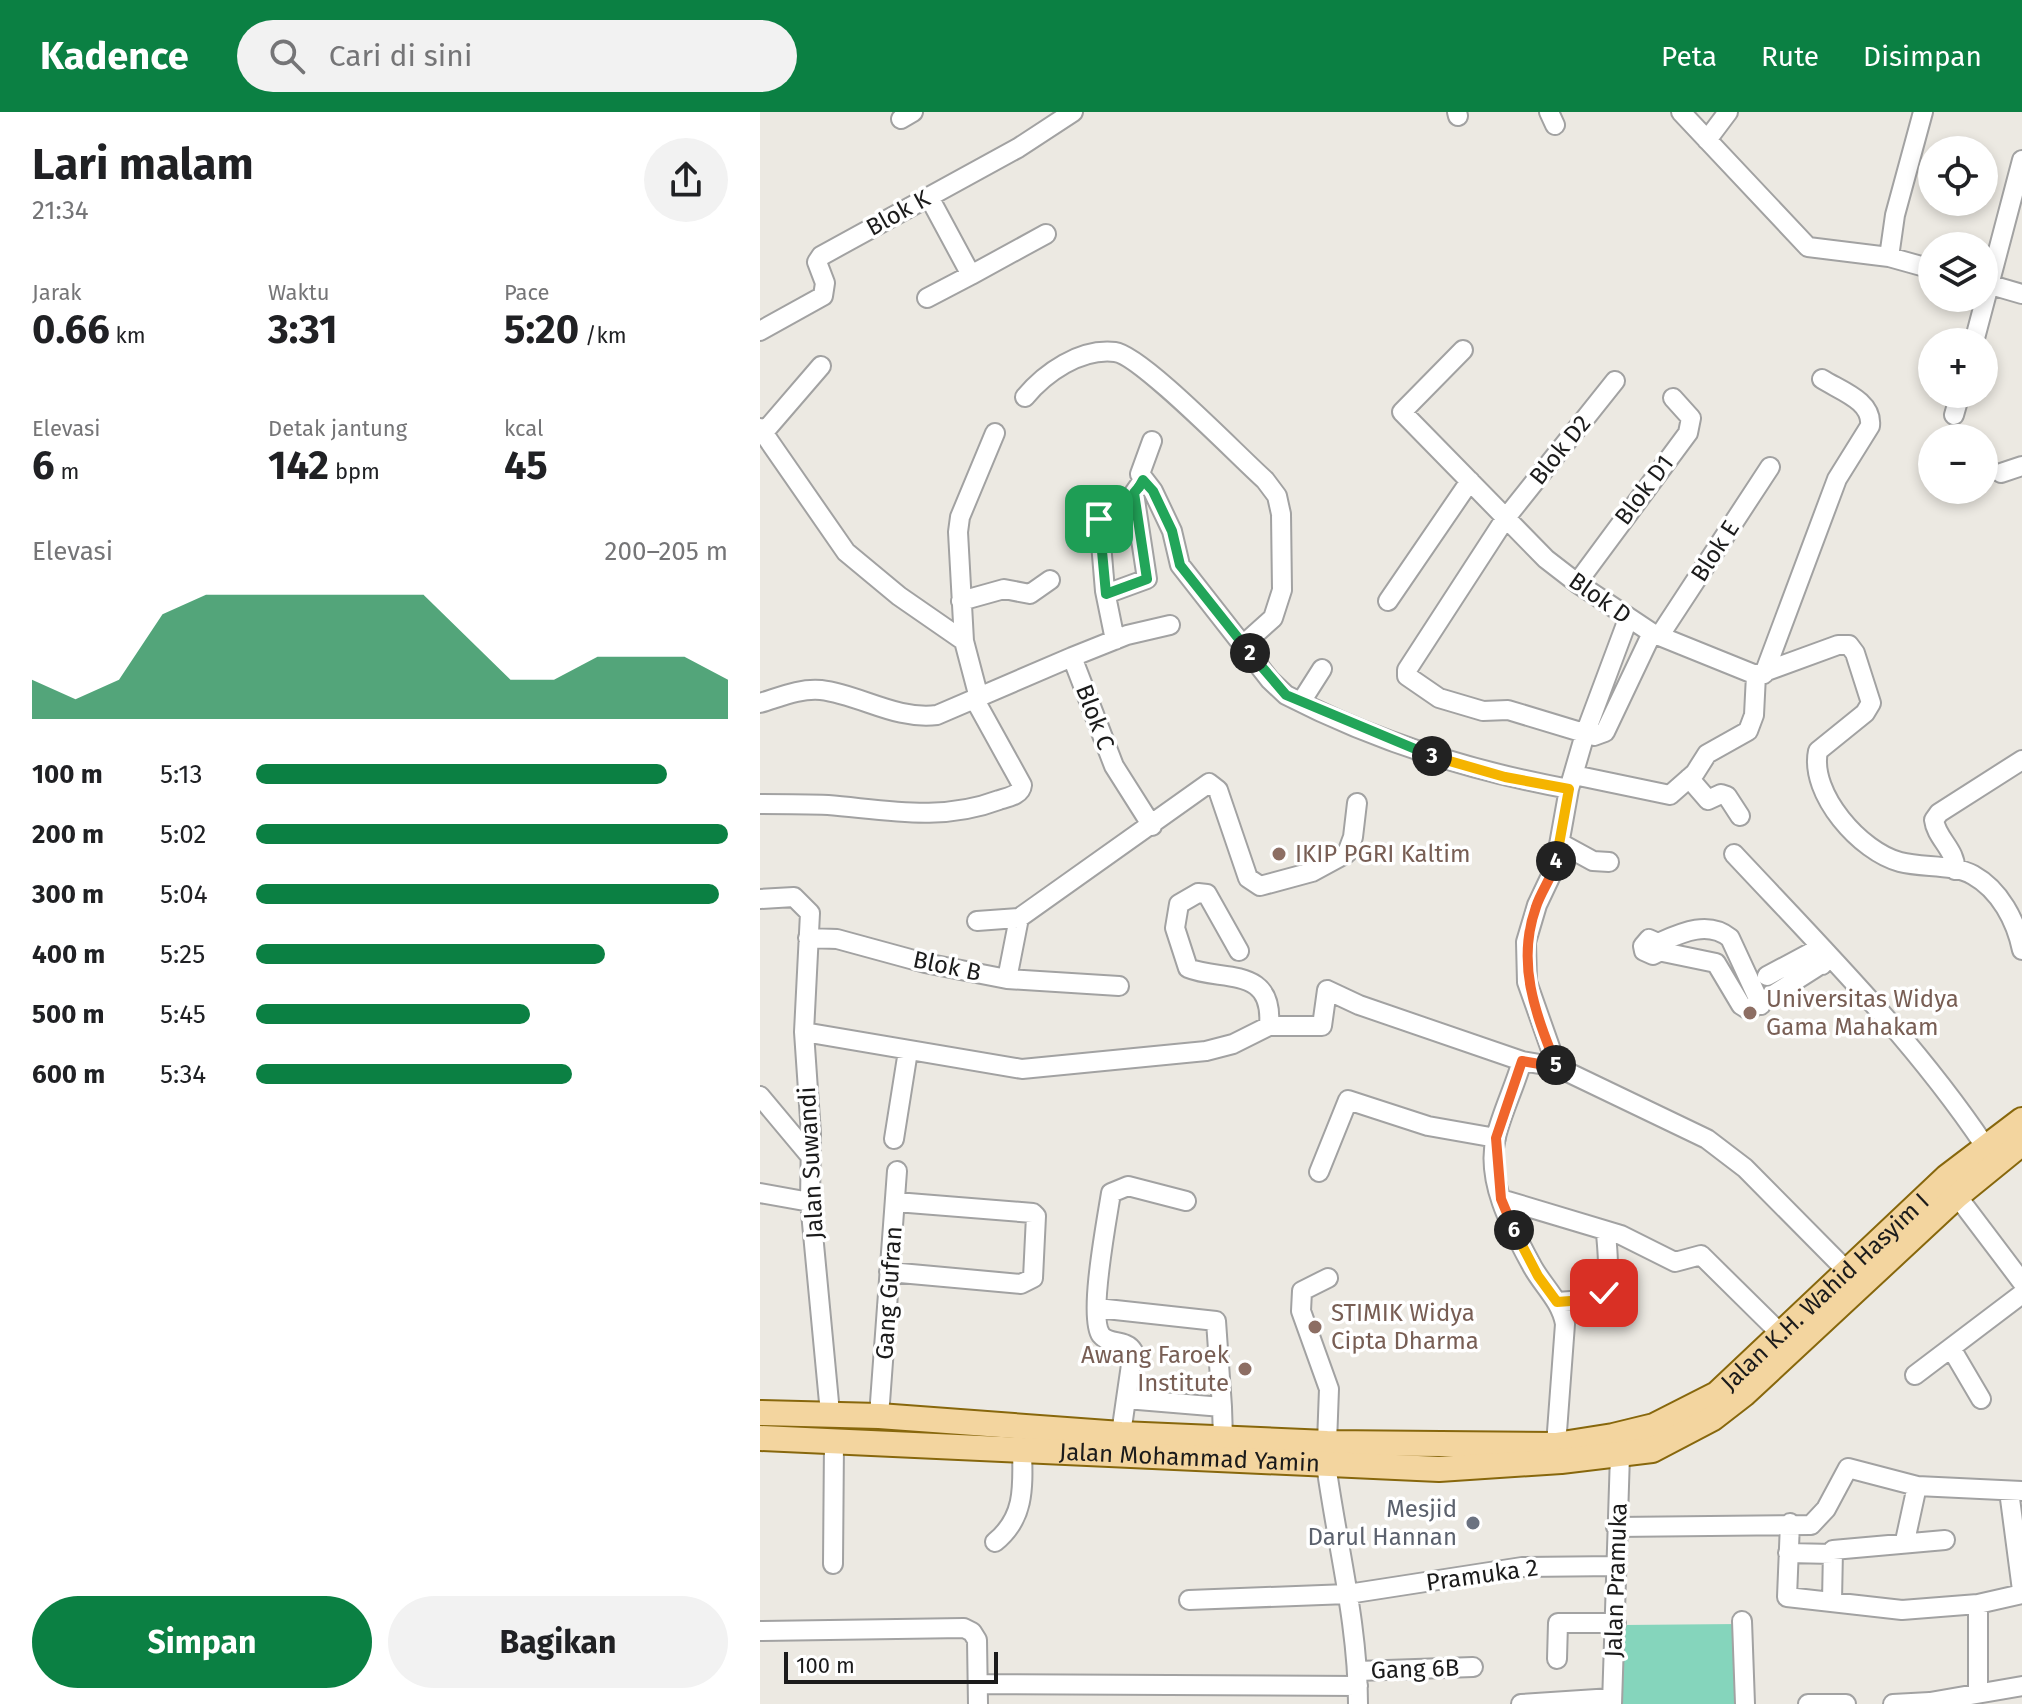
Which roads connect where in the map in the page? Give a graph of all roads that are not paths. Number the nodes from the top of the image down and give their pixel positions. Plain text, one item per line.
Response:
1 (1073, 112) edge
2 (1681, 112) edge
3 (1728, 112) edge
4 (1923, 112) edge
5 (1707, 140) junction
6 (2022, 160) edge
7 (929, 197) junction
8 (1046, 234) dead end
9 (1998, 245) edge
10 (1889, 257) junction
11 (1918, 265) edge
12 (971, 275) junction
13 (1998, 287) edge
14 (2022, 294) edge
15 (927, 298) dead end
16 (760, 331) edge
17 (1463, 350) dead end
18 (821, 366) dead end
19 (1822, 379) dead end
20 (1615, 381) dead end
21 (1025, 397) dead end
22 (1673, 398) dead end
23 (1956, 408) edge
24 (1954, 415) dead end
25 (762, 429) edge
26 (995, 433) dead end
27 (1152, 441) dead end
28 (2022, 466) edge
29 (1770, 467) dead end
30 (2001, 473) dead end
31 (1143, 480) junction
32 (1470, 481) junction
33 (1099, 519) dead end
34 (1505, 519) junction
35 (1050, 580) dead end
36 (1577, 583) junction
37 (1106, 594) junction
38 (961, 601) junction
39 (1388, 601) dead end
40 (1628, 619) junction
41 (1170, 625) dead end
42 (1656, 634) junction
43 (1115, 640) junction
44 (964, 641) junction
45 (1244, 644) junction
46 (1072, 657) junction
47 (1322, 669) dead end
48 (1760, 675) junction
49 (977, 699) junction
50 (1301, 702) junction
51 (760, 703) edge
52 (1585, 734) junction
53 (2022, 760) edge
54 (1689, 778) junction
55 (1572, 782) junction
56 (1357, 803) dead end
57 (760, 804) edge
58 (1740, 816) dead end
59 (1152, 826) junction
60 (1560, 843) junction
61 (1734, 854) dead end
62 (1609, 862) dead end
63 (1924, 868) junction
64 (1955, 870) junction
65 (1906, 881) dead end
66 (760, 899) edge
67 (1019, 918) junction
68 (977, 921) dead end
69 (808, 938) junction
70 (2022, 950) edge
71 (1239, 951) dead end
72 (1827, 961) junction
73 (1767, 976) dead end
74 (1007, 979) junction
75 (1119, 986) dead end
76 (1761, 1005) junction
77 (1269, 1026) junction
78 (804, 1032) junction
79 (908, 1051) junction
80 (1522, 1061) junction
81 (1557, 1067) junction
82 (760, 1096) edge
83 (2022, 1120) edge
84 (1496, 1138) junction
85 (894, 1139) dead end
86 (2022, 1143) edge
87 (1990, 1154) junction
88 (811, 1157) junction
89 (897, 1171) dead end
90 (1319, 1172) dead end
91 (760, 1193) edge
92 (1957, 1196) junction
93 (1501, 1199) junction
94 (1186, 1201) dead end
95 (810, 1202) junction
96 (896, 1202) junction
97 (1606, 1232) junction
98 (1846, 1270) junction
99 (889, 1272) junction
100 (1328, 1278) dead end
101 (2022, 1282) edge
102 (2022, 1294) edge
103 (1557, 1302) junction
104 (1097, 1308) junction
105 (1781, 1334) junction
106 (1951, 1348) junction
107 (1915, 1375) dead end
108 (1126, 1399) junction
109 (1981, 1399) dead end
110 (1222, 1407) junction
111 (760, 1413) edge
112 (830, 1413) junction
113 (879, 1416) junction
114 (1121, 1434) junction
115 (760, 1438) edge
116 (1223, 1438) junction
117 (834, 1442) junction
118 (1556, 1445) junction
119 (1617, 1446) junction
120 (1176, 1447) junction
121 (1022, 1450) junction
122 (1326, 1454) junction
123 (1917, 1486) junction
124 (2016, 1491) edge
125 (1790, 1523) junction
126 (1616, 1527) junction
127 (1945, 1540) dead end
128 (1905, 1541) junction
129 (995, 1542) dead end
130 (1788, 1553) junction
131 (1833, 1554) junction
132 (833, 1564) dead end
133 (1617, 1566) junction
134 (2022, 1592) edge
135 (1348, 1594) junction
136 (1189, 1600) dead end
137 (1832, 1601) junction
138 (1978, 1604) junction
139 (1742, 1621) dead end
140 (1616, 1623) junction
141 (760, 1631) edge
142 (1557, 1659) dead end
143 (1473, 1667) dead end
144 (978, 1684) junction
145 (2022, 1686) edge
146 (1358, 1687) edge
147 (1978, 1692) junction
148 (1612, 1701) edge
149 (978, 1704) edge
150 (1521, 1704) edge
151 (1745, 1704) edge
152 (1808, 1704) edge
153 (1846, 1704) edge
154 (1893, 1704) edge

1 - 7 street, Blok K
2 - 5 street
3 - 5 street
4 - 10 street
5 - 10 street
6 - 9 street
7 - 12 street
7 - 16 street, Blok K
8 - 12 street
10 - 11 street
12 - 15 street
13 - 14 street
17 - 32 street, Blok D
18 - 25 street
19 - 48 street
20 - 34 street, Blok D2
21 - 45 street
22 - 36 street, Blok D1
23 - 24 street
25 - 44 street
26 - 38 street
27 - 31 street
28 - 30 street
29 - 42 street, Blok E
31 - 37 street
31 - 45 street
32 - 34 street, Blok D
32 - 39 street
33 - 37 street
34 - 36 street, Blok D
34 - 52 street, Blok D2
35 - 38 street
36 - 40 street, Blok D
37 - 43 street
38 - 44 street
40 - 42 street, Blok D
40 - 52 street
41 - 43 street
42 - 48 street, Blok D
42 - 52 street, Blok E
43 - 46 street
44 - 49 street
45 - 50 street
46 - 49 street, Blok C
46 - 59 street, Blok C
47 - 50 street
48 - 54 street
48 - 63 street
49 - 51 street, Blok C
49 - 57 street
50 - 55 street
52 - 55 street
53 - 64 street
54 - 55 street
54 - 58 street
55 - 60 street
56 - 59 street
59 - 67 street
60 - 62 street
60 - 81 street
61 - 72 street
63 - 64 street
63 - 65 street
64 - 70 street
66 - 69 street, Jalan Suwandi
67 - 68 street
67 - 74 street, Blok B
69 - 74 street, Blok B
69 - 78 street, Jalan Suwandi
71 - 77 street
72 - 73 street
72 - 76 street
72 - 87 street
74 - 75 street
76 - 76 street
77 - 79 street
77 - 80 street
78 - 79 street
78 - 88 street, Jalan Suwandi
79 - 85 street
80 - 81 street
80 - 84 street
81 - 98 street
82 - 88 street
83 - 87 main road, Jalan K.H. Wahid Hasyim I
84 - 90 street
84 - 93 street
86 - 87 main road, Jalan K.H. Wahid Hasyim I
87 - 92 main road, Jalan K.H. Wahid Hasyim I
87 - 98 main road, Jalan K.H. Wahid Hasyim I
88 - 95 street, Jalan Suwandi
89 - 96 street, Gang Gufran
91 - 95 street
92 - 101 street
92 - 119 main road, Jalan K.H. Wahid Hasyim I
93 - 97 street
93 - 103 street
94 - 104 street
95 - 112 street, Jalan Suwandi
96 - 99 street, Gang Gufran
96 - 99 street
97 - 103 street
97 - 105 street
98 - 105 main road, Jalan K.H. Wahid Hasyim I
99 - 113 street, Gang Gufran
100 - 122 street
102 - 106 street
103 - 118 street
104 - 108 street
104 - 110 street
105 - 119 main road, Jalan K.H. Wahid Hasyim I
106 - 107 street
106 - 109 street
108 - 110 street
108 - 114 street
110 - 116 street
111 - 112 main road, Jalan Mohammad Yamin
112 - 113 main road, Jalan Mohammad Yamin
113 - 114 main road, Jalan Mohammad Yamin
114 - 120 main road, Jalan Mohammad Yamin
115 - 117 main road, Jalan Mohammad Yamin
116 - 120 main road, Jalan Mohammad Yamin
116 - 122 main road, Jalan Mohammad Yamin
117 - 121 main road, Jalan Mohammad Yamin
117 - 132 street
118 - 119 main road, Jalan Mohammad Yamin
118 - 122 main road, Jalan Mohammad Yamin
119 - 122 main road, Jalan Mohammad Yamin
119 - 126 street, Jalan Pramuka
120 - 121 main road, Jalan Mohammad Yamin
120 - 122 main road, Jalan Mohammad Yamin
121 - 129 street
122 - 135 street
123 - 124 street
123 - 125 street
123 - 128 street
124 - 134 street
125 - 126 street
125 - 130 street
126 - 133 street, Jalan Pramuka
127 - 128 street
128 - 131 street
130 - 131 street
130 - 137 street
131 - 137 street
133 - 135 street, Pramuka 2
133 - 140 street, Jalan Pramuka
134 - 138 street
135 - 136 street, Pramuka 2
135 - 146 street
137 - 138 street
138 - 147 street
139 - 151 street
140 - 142 street
140 - 148 street, Jalan Pramuka
141 - 144 street
143 - 146 street, Gang 6B
144 - 146 street, Gang 6B
144 - 149 street
145 - 147 street
147 - 154 street
148 - 150 street
152 - 153 street

